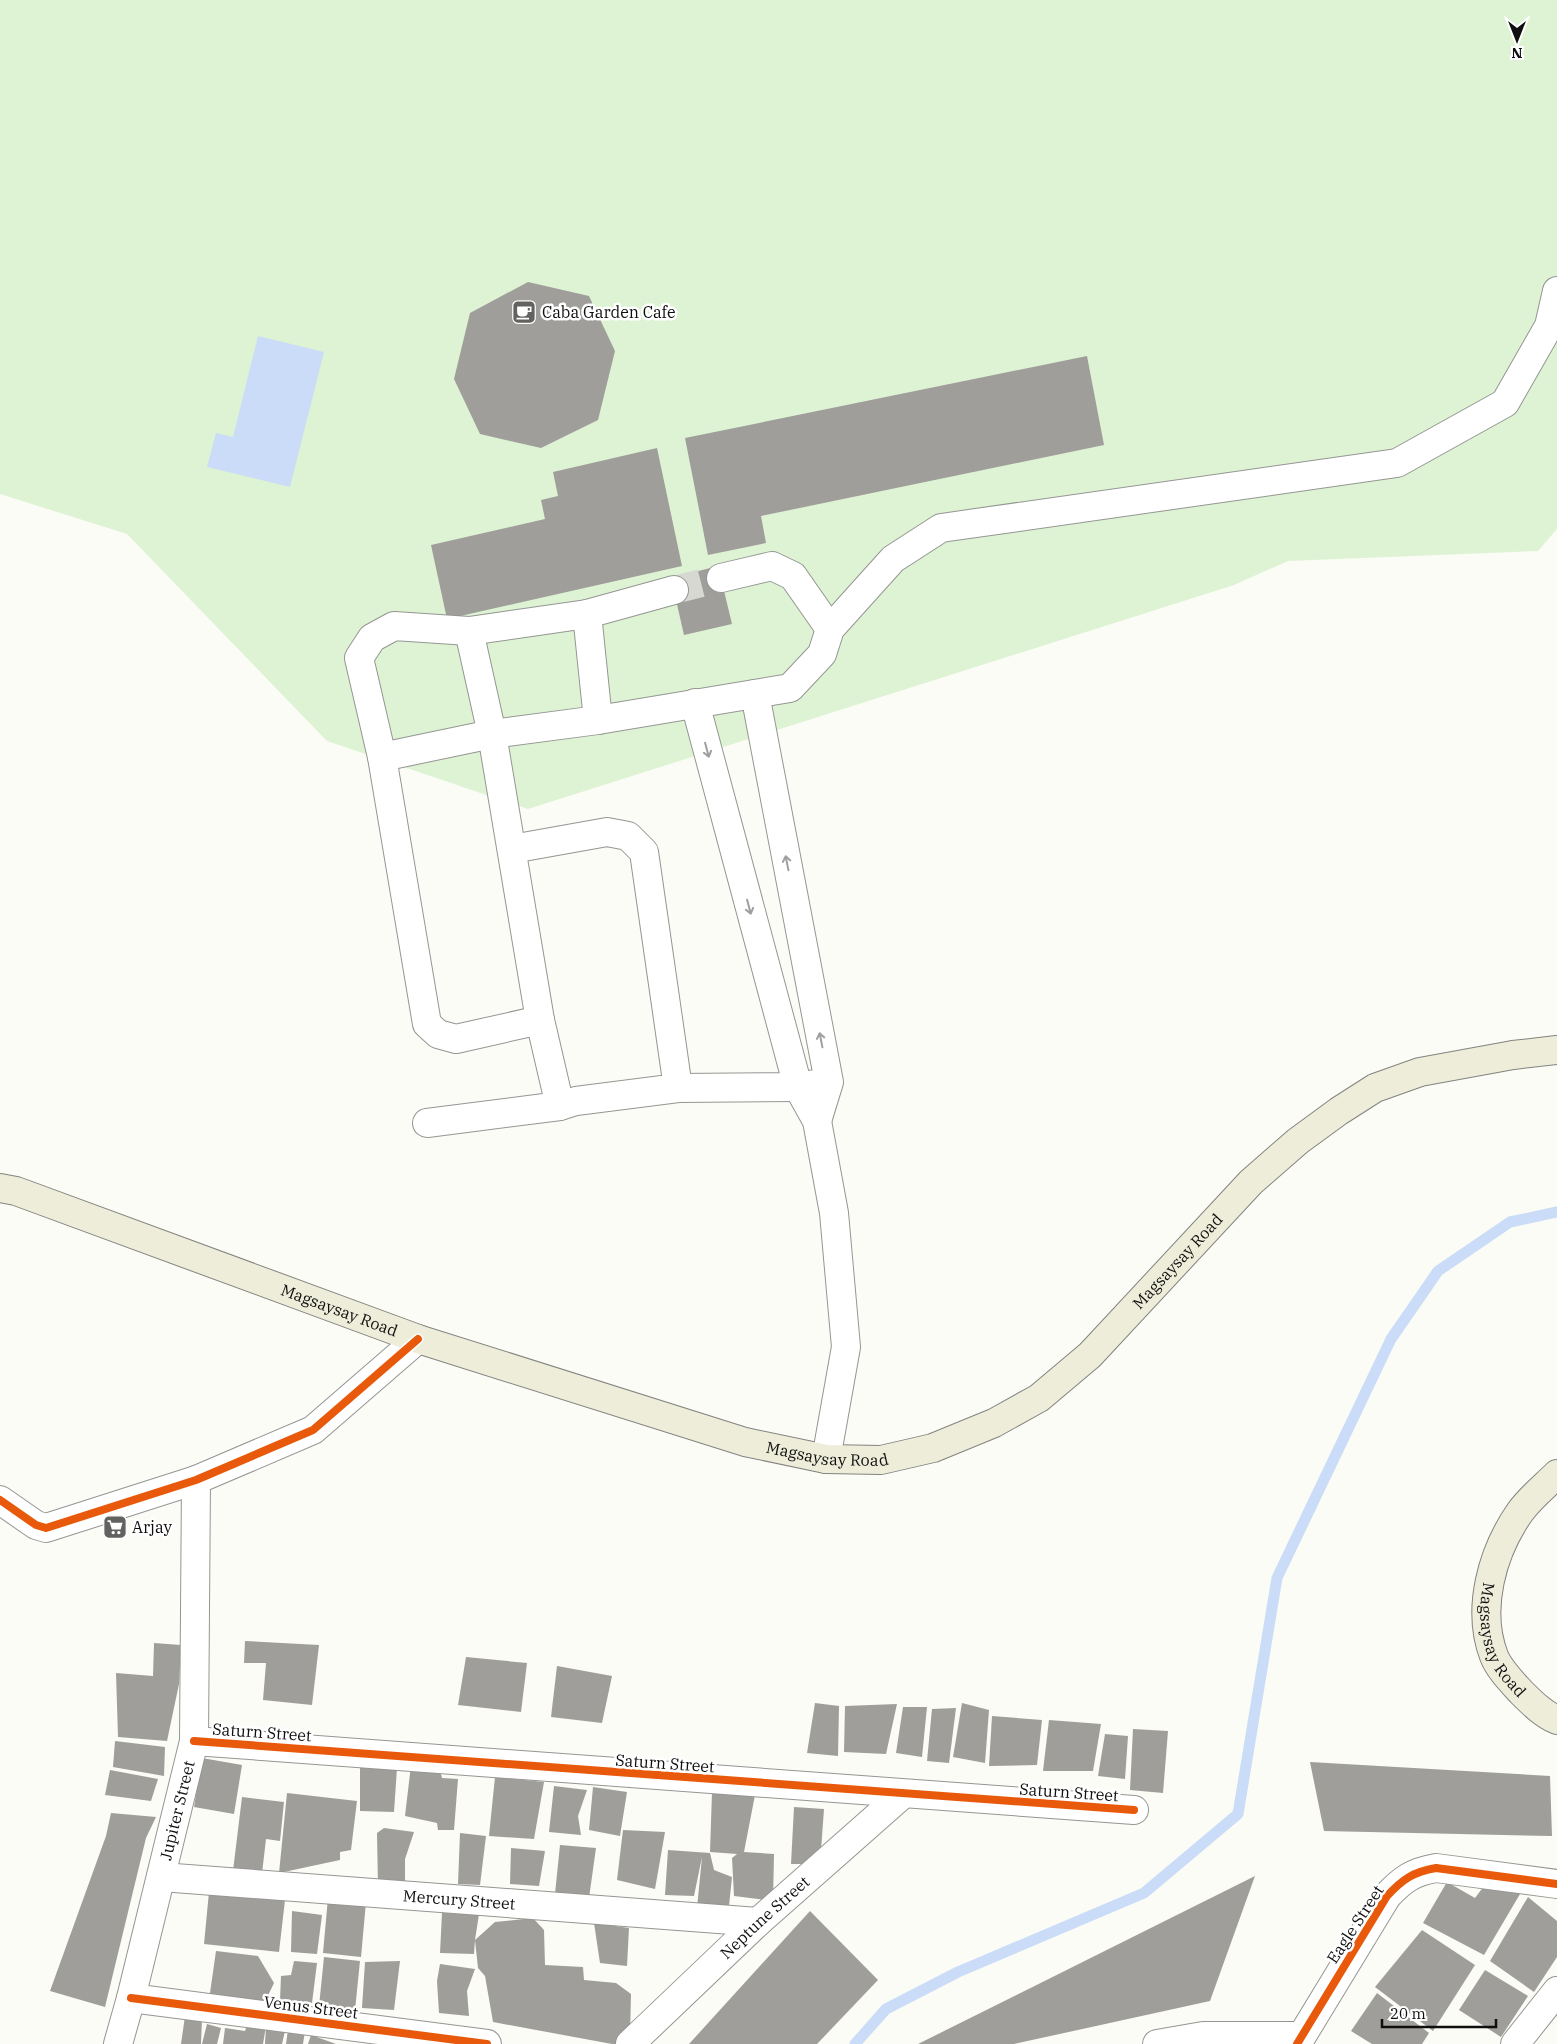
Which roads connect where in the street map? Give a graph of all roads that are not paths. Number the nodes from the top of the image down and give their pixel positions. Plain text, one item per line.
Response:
1 (1557, 290) edge
2 (721, 578) tunnel mouth
3 (674, 590) tunnel mouth
4 (587, 614) junction
5 (830, 629) junction
6 (469, 631) junction
7 (754, 694) junction
8 (695, 703) junction
9 (598, 720) junction
10 (492, 734) junction
11 (382, 757) junction
12 (512, 850) junction
13 (540, 1020) junction
14 (1557, 1050) edge
15 (829, 1082) junction
16 (798, 1087) junction
17 (678, 1088) junction
18 (560, 1106) junction
19 (817, 1121) junction
20 (427, 1123) dead end
21 (0, 1188) edge
22 (418, 1340) junction
23 (826, 1459) junction
24 (1557, 1474) edge
25 (196, 1480) junction
26 (0, 1500) edge
27 (1557, 1720) edge
28 (194, 1741) junction
29 (903, 1794) junction
30 (1134, 1810) dead end
31 (161, 1877) junction
32 (1557, 1884) edge
33 (758, 1922) junction
34 (1557, 1991) edge
35 (131, 1998) junction
36 (1299, 2040) edge
37 (118, 2044) edge
38 (487, 2044) edge
39 (630, 2044) edge
40 (1157, 2044) edge
41 (1516, 2044) edge

1 - 5 street
2 - 5 street
3 - 4 street
4 - 6 street
4 - 9 street
5 - 7 street
6 - 10 street
6 - 11 street
7 - 8 street
15 -> 7 street
8 - 9 street
8 -> 16 street
9 - 10 street
10 - 11 street
10 - 12 street
11 - 13 street
12 - 13 street
12 - 17 street
13 - 18 street
14 - 23 main road, Magsaysay Road
15 - 16 street
15 - 19 street
16 - 17 street
16 - 19 street
17 - 18 street
18 - 20 street
19 - 23 street
21 - 22 main road, Magsaysay Road
22 - 23 main road, Magsaysay Road
22 - 25 street
24 - 27 main road, Magsaysay Road
25 - 26 street
25 - 28 street, Jupiter Street
28 - 29 street, Saturn Street
28 - 31 street, Jupiter Street
29 - 30 street, Saturn Street
29 - 33 street, Neptune Street
31 - 33 street, Mercury Street
31 - 35 street, Jupiter Street
32 - 36 street, Eagle Street
33 - 39 street, Neptune Street
34 - 41 street
35 - 37 street, Jupiter Street
35 - 38 street, Venus Street
36 - 40 street

